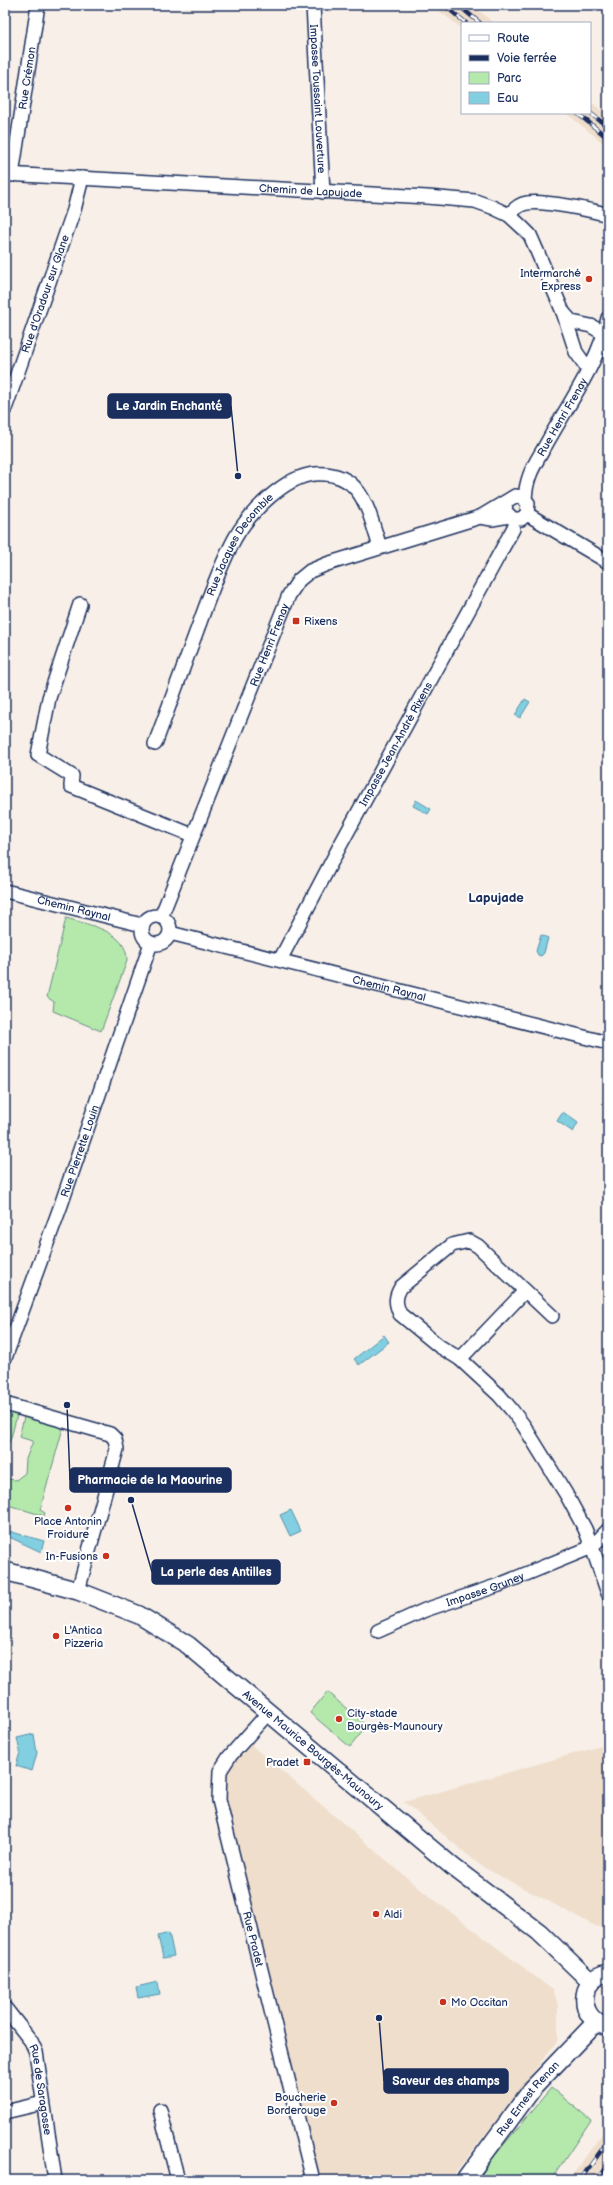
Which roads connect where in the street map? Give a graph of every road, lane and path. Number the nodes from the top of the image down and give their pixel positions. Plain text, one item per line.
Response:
1 (38, 5) edge
2 (313, 5) edge
3 (9, 174) edge
4 (82, 178) junction
5 (324, 192) junction
6 (509, 215) junction
7 (608, 215) edge
8 (563, 312) junction
9 (608, 318) edge
10 (607, 334) edge
11 (588, 369) junction
12 (5, 409) edge
13 (516, 500) junction
14 (527, 514) junction
15 (480, 517) junction
16 (511, 522) junction
17 (380, 547) junction
18 (608, 562) edge
19 (80, 604) dead end
20 (155, 744) dead end
21 (192, 835) junction
22 (5, 891) edge
23 (161, 917) junction
24 (142, 925) junction
25 (170, 933) junction
26 (151, 943) junction
27 (280, 960) junction
28 (608, 1043) edge
29 (525, 1291) junction
30 (552, 1316) dead end
31 (5, 1358) edge
32 (460, 1359) junction
33 (5, 1404) edge
34 (608, 1530) edge
35 (592, 1547) junction
36 (5, 1571) edge
37 (78, 1591) junction
38 (608, 1593) edge
39 (378, 1631) dead end
40 (269, 1712) junction
41 (608, 1973) edge
42 (591, 1982) junction
43 (5, 2008) edge
44 (602, 2024) edge
45 (43, 2103) junction
46 (160, 2110) dead end
47 (5, 2112) edge
48 (55, 2180) edge
49 (178, 2180) edge
50 (313, 2180) edge
51 (465, 2180) edge

1 - 3 street, Rue Crémon
2 - 5 street, Impasse Toussaint Louverture
3 - 4 street, Chemin de Lapujade
4 - 5 street, Chemin de Lapujade
4 - 12 street, Rue d'Oradour sur Glane
5 - 6 street, Chemin de Lapujade
6 - 7 street
6 - 8 street, Chemin de Lapujade
8 - 10 street
8 - 11 street, Chemin de Lapujade
9 - 10 street
10 - 11 street, Rue Henri Frenay
11 - 13 street, Rue Henri Frenay
13 - 14 street
13 - 15 street
13 - 16 street
14 - 16 street, Rue Henri Frenay
14 - 18 street
15 - 16 street, Rue Henri Frenay
15 - 17 street, Rue Henri Frenay
16 - 27 street, Impasse Jean-André Rixens
17 - 20 street, Rue Jacques Decomble
17 - 21 street, Rue Henri Frenay
19 - 21 street
21 - 23 street, Rue Henri Frenay
22 - 24 street, Chemin Raynal
23 - 24 street
23 - 25 street
24 - 26 street
25 - 26 street
25 - 27 street, Chemin Raynal
26 - 31 street, Rue Pierrette Louin
27 - 28 street, Chemin Raynal
29 - 30 street
29 - 32 street
29 - 32 street
32 - 35 street
33 - 37 street
34 - 35 street
35 - 38 street
35 - 39 street, Impasse Gruney
36 - 37 street, Avenue Maurice Bourgès-Maunoury
37 - 40 street, Avenue Maurice Bourgès-Maunoury
40 - 42 street, Avenue Maurice Bourgès-Maunoury
40 - 50 street, Rue Pradet
41 - 42 street
42 - 44 street
43 - 45 street, Rue de Saragosse
44 - 51 street, Rue Ernest Renan
45 - 47 street
45 - 48 street, Rue de Saragosse
46 - 49 street

